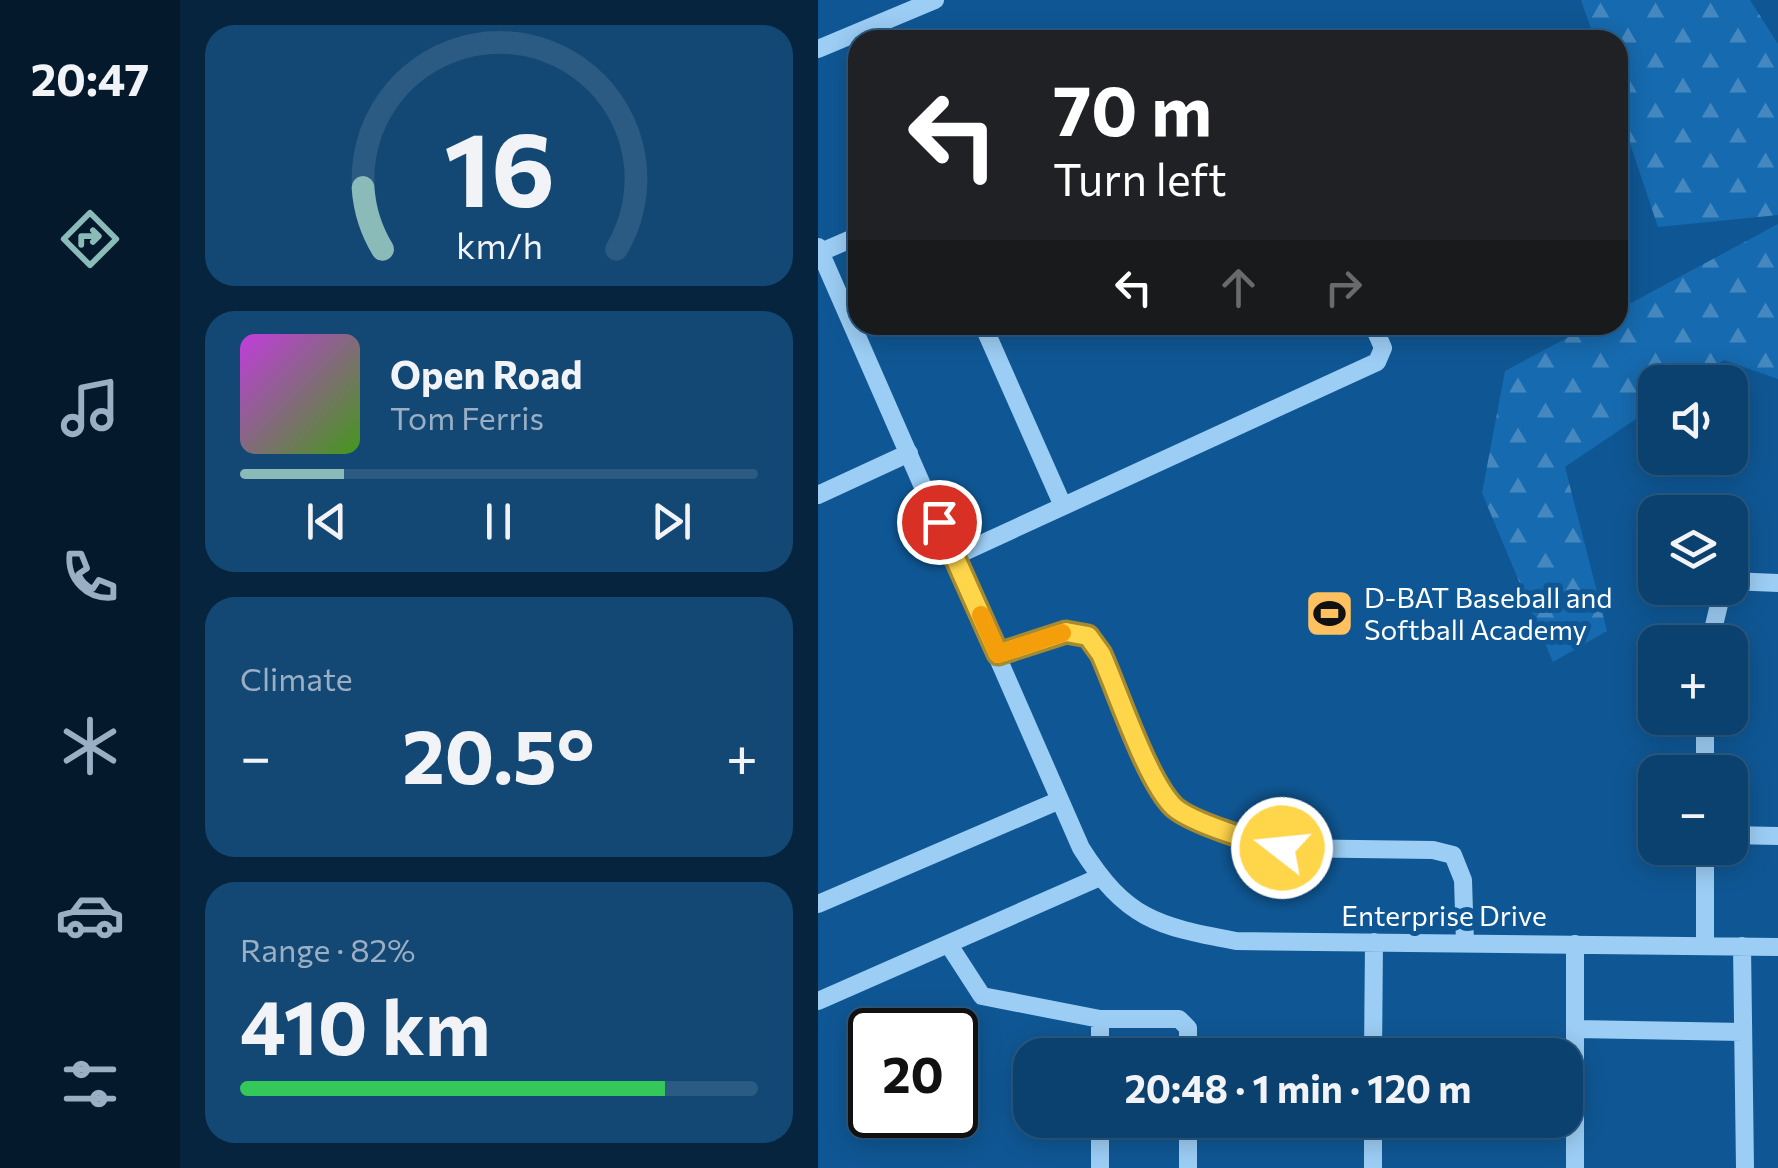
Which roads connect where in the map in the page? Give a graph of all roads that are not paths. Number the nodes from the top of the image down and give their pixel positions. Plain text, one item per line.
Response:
1 (935, 0) edge
2 (863, 30) edge
3 (848, 36) edge
4 (818, 49) edge
5 (848, 239) edge
6 (819, 249) edge
7 (848, 315) edge
8 (857, 335) edge
9 (988, 335) edge
10 (1377, 335) edge
11 (909, 453) junction
12 (818, 495) edge
13 (1063, 506) junction
14 (954, 556) junction
15 (1748, 582) edge
16 (1778, 583) edge
17 (998, 654) junction
18 (1060, 800) junction
19 (1748, 835) edge
20 (1778, 836) edge
21 (1705, 865) edge
22 (1100, 878) junction
23 (818, 904) edge
24 (1374, 942) junction
25 (1465, 943) junction
26 (949, 944) junction
27 (1575, 944) junction
28 (1705, 946) junction
29 (1742, 946) junction
30 (1778, 947) edge
31 (818, 1001) edge
32 (1100, 1019) junction
33 (1577, 1029) junction
34 (1744, 1032) junction
35 (1100, 1038) edge
36 (1188, 1038) edge
37 (1373, 1038) edge
38 (1100, 1138) edge
39 (1188, 1138) edge
40 (1373, 1138) edge
41 (1100, 1168) edge
42 (1188, 1168) edge
43 (1373, 1168) edge
44 (1574, 1168) edge
45 (1745, 1168) edge

1 - 2 street
3 - 4 street
5 - 6 street
6 - 7 street, Enterprise Drive
8 - 11 street, Enterprise Drive
9 - 13 street
10 - 13 street
11 - 12 street
11 - 14 street, Enterprise Drive
13 - 14 street
14 - 17 street, Enterprise Drive
15 - 16 street
17 - 18 street, Enterprise Drive
17 - 25 street
18 - 22 street, Enterprise Drive
18 - 23 street
19 - 20 street
21 - 28 street
22 - 24 street, Enterprise Drive
22 - 26 street
24 - 25 street, Enterprise Drive
24 - 37 street
25 - 27 street, Enterprise Drive
26 - 31 street
26 - 32 street
27 - 28 street, Enterprise Drive
27 - 33 street
28 - 29 street, Enterprise Drive
29 - 30 street, Enterprise Drive
29 - 34 street
32 - 35 street
32 - 36 street
33 - 34 street
33 - 44 street
34 - 45 street
38 - 41 street
39 - 42 street
40 - 43 street

